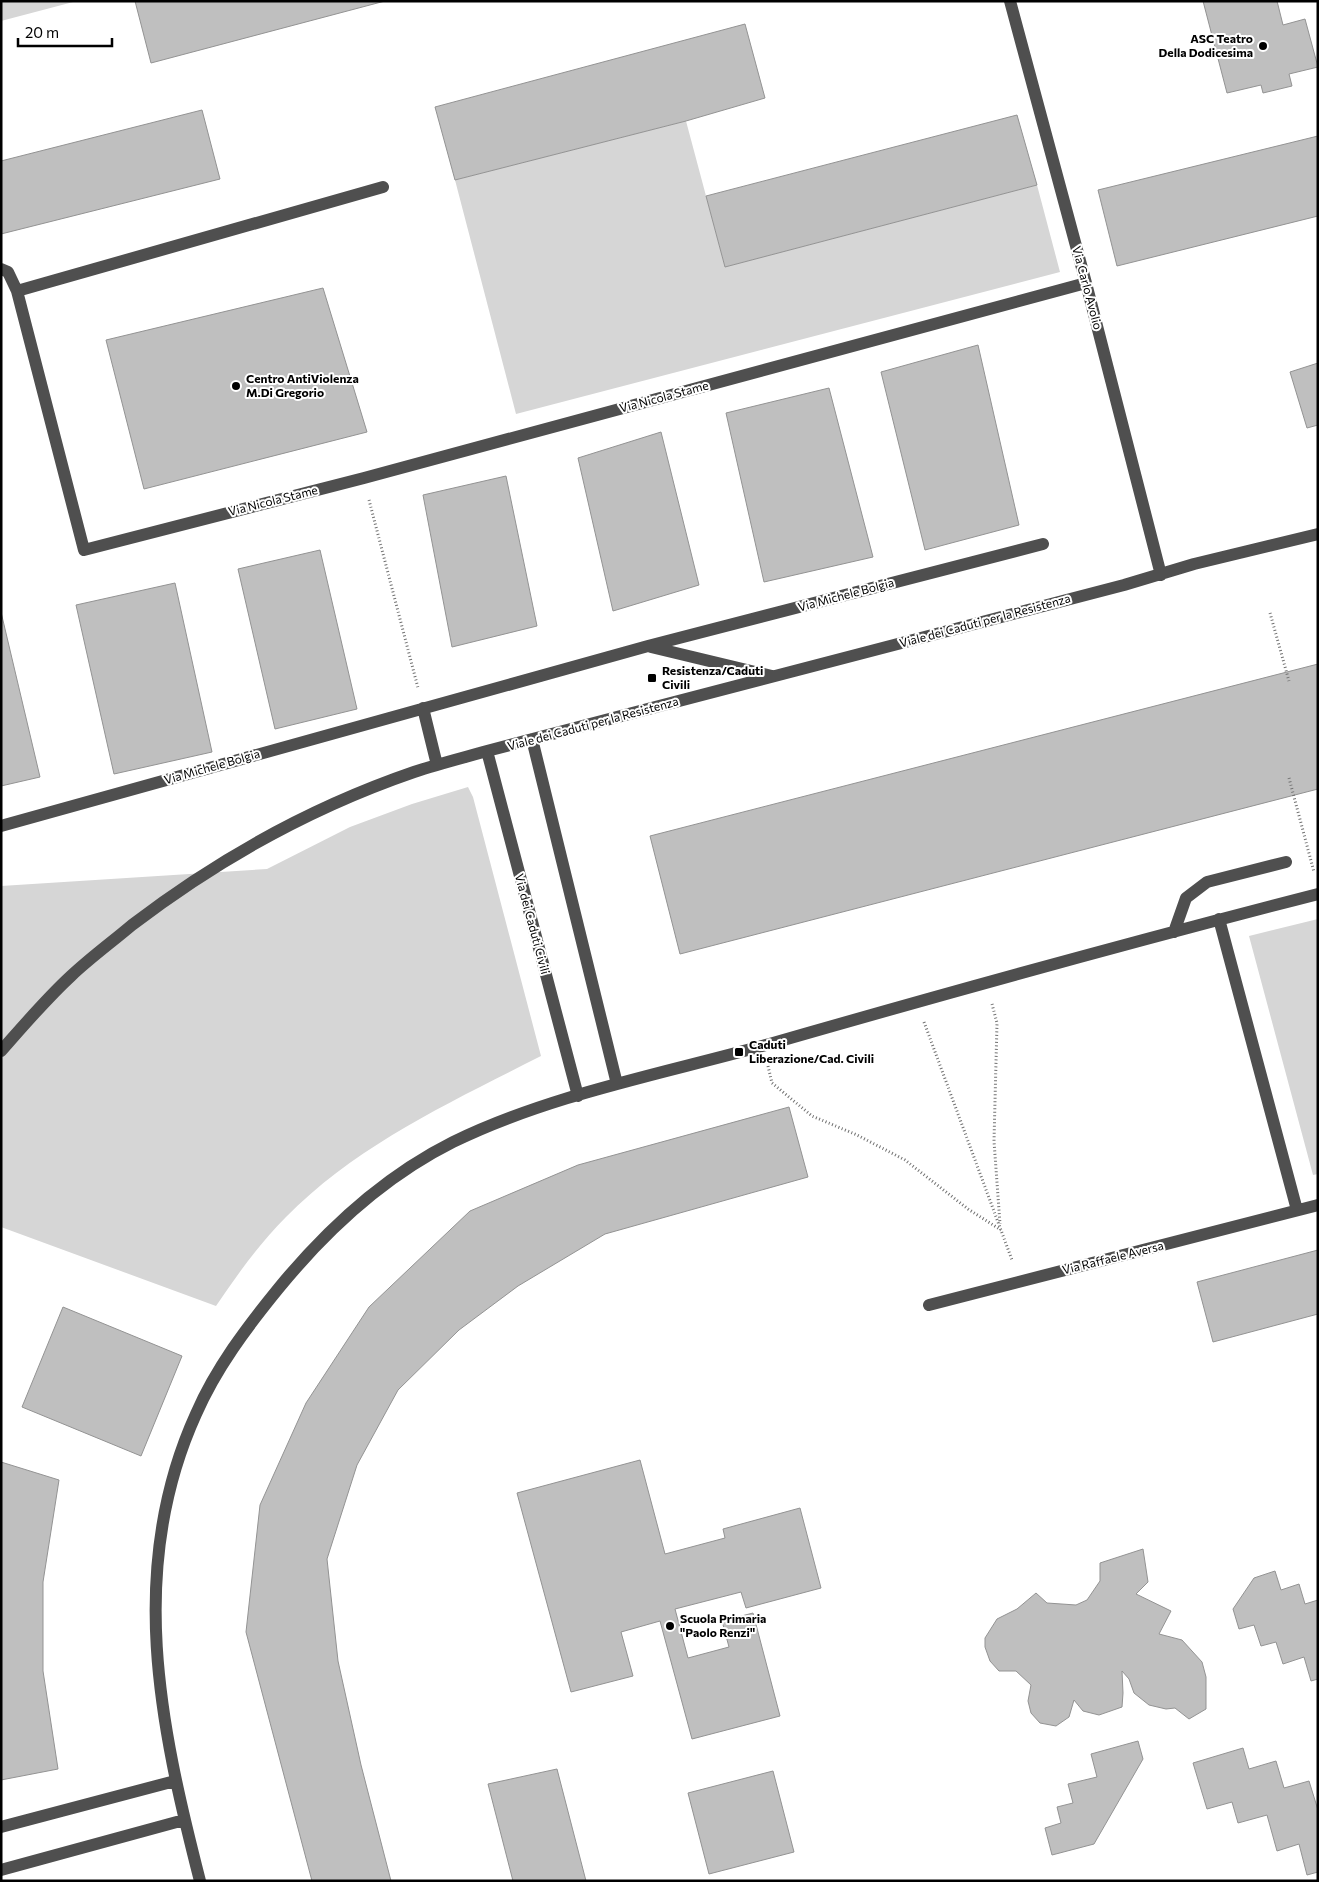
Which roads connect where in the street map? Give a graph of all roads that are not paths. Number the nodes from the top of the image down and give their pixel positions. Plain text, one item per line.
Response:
1 (1010, 1) edge
2 (383, 187) dead end
3 (1, 269) edge
4 (1086, 283) junction
5 (17, 291) junction
6 (1318, 534) edge
7 (1043, 544) dead end
8 (1161, 575) junction
9 (648, 646) junction
10 (774, 676) junction
11 (423, 708) junction
12 (532, 740) junction
13 (487, 751) junction
14 (437, 765) junction
15 (1, 826) edge
16 (1286, 862) dead end
17 (1318, 894) edge
18 (1219, 919) junction
19 (1174, 932) junction
20 (1, 1051) edge
21 (617, 1084) junction
22 (578, 1096) junction
23 (1318, 1205) edge
24 (1297, 1210) junction
25 (929, 1305) dead end
26 (175, 1781) junction
27 (184, 1820) junction
28 (1, 1827) edge
29 (1, 1870) edge
30 (200, 1881) edge

1 - 4 street, Via Carlo Avolio
2 - 5 street
3 - 5 street
4 - 5 street, Via Nicola Stame
4 - 8 street, Via Carlo Avolio
6 - 8 street, Viale dei Caduti per la Resistenza
7 - 9 street, Via Michele Bolgia
8 - 10 street, Viale dei Caduti per la Resistenza
9 - 10 street, Via Michele Bolgia
9 - 11 street, Via Michele Bolgia
10 - 12 street, Viale dei Caduti per la Resistenza
11 - 14 street
11 - 15 street, Via Michele Bolgia
12 - 13 street, Viale dei Caduti per la Resistenza
12 - 21 street
13 - 14 street, Viale dei Caduti per la Resistenza
13 - 22 street, Via dei Caduti Civili
14 - 20 street, Viale dei Caduti per la Resistenza
16 - 19 street
17 - 18 street
18 - 19 street
18 - 24 street
19 - 21 street
21 - 22 street
22 - 26 street
23 - 24 street, Via Raffaele Aversa
24 - 25 street, Via Raffaele Aversa
26 - 27 street
26 - 28 street
27 - 29 street
27 - 30 street

